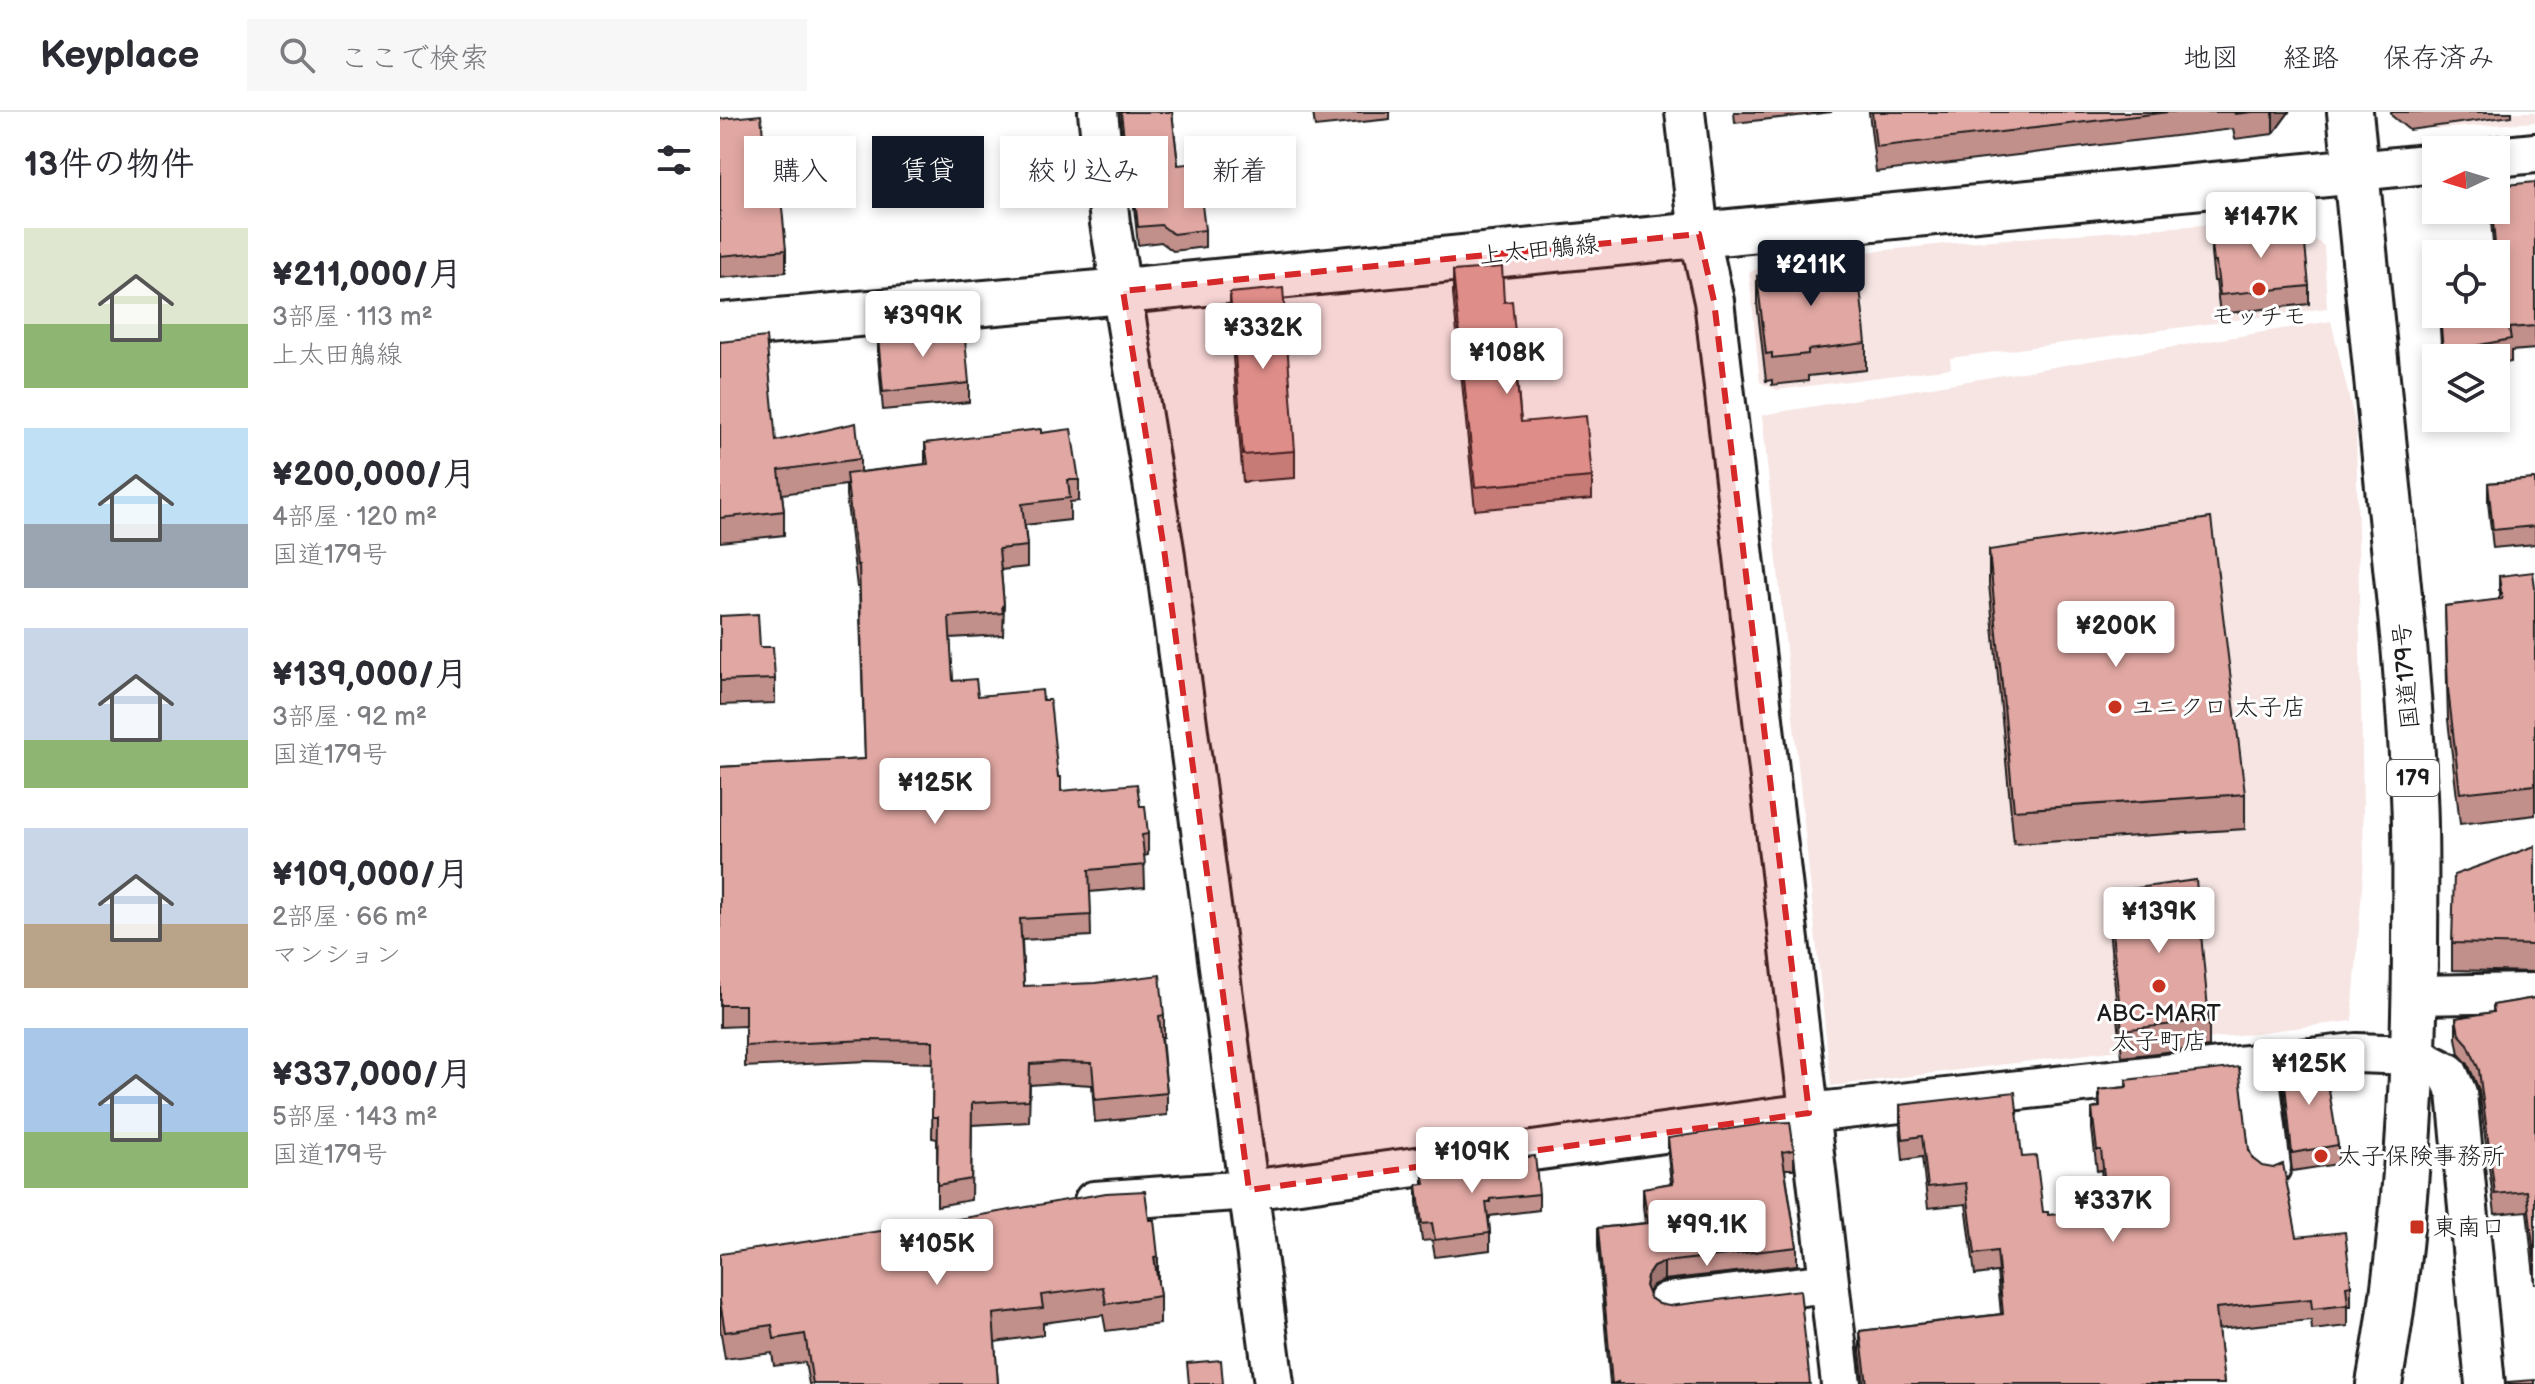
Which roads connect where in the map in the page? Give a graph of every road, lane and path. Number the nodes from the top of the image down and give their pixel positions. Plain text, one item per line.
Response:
1 (1098, 112) edge
2 (1685, 112) edge
3 (2350, 112) edge
4 (2535, 153) edge
5 (2510, 156) edge
6 (2422, 164) edge
7 (2357, 171) junction
8 (1699, 234) junction
9 (1123, 291) junction
10 (720, 326) edge
11 (2535, 993) edge
12 (2414, 995) junction
13 (2413, 1055) junction
14 (2258, 1062) junction
15 (1809, 1113) junction
16 (2271, 1167) edge
17 (1249, 1190) junction
18 (1059, 1207) edge
19 (1829, 1283) junction
20 (1667, 1302) edge
21 (1274, 1384) edge
22 (1841, 1384) edge
23 (2379, 1384) edge
24 (2485, 1384) edge

1 - 9 street
2 - 8 street
3 - 7 main road, 国道179号 / 179
4 - 5 street
6 - 7 street
7 - 8 main road, 上太田鵤線
7 - 12 main road, 国道179号 / 179
8 - 9 main road, 上太田鵤線
8 - 15 street
9 - 10 main road, 上太田鵤線
9 - 17 street
11 - 12 street
12 - 13 main road, 国道179号 / 179
13 - 14 street
13 - 23 main road, 国道179号 / 179
13 - 24 street
14 - 15 street
14 - 16 street
15 - 17 street
15 - 19 street
17 - 18 street
17 - 21 street
19 - 20 street
19 - 22 street

